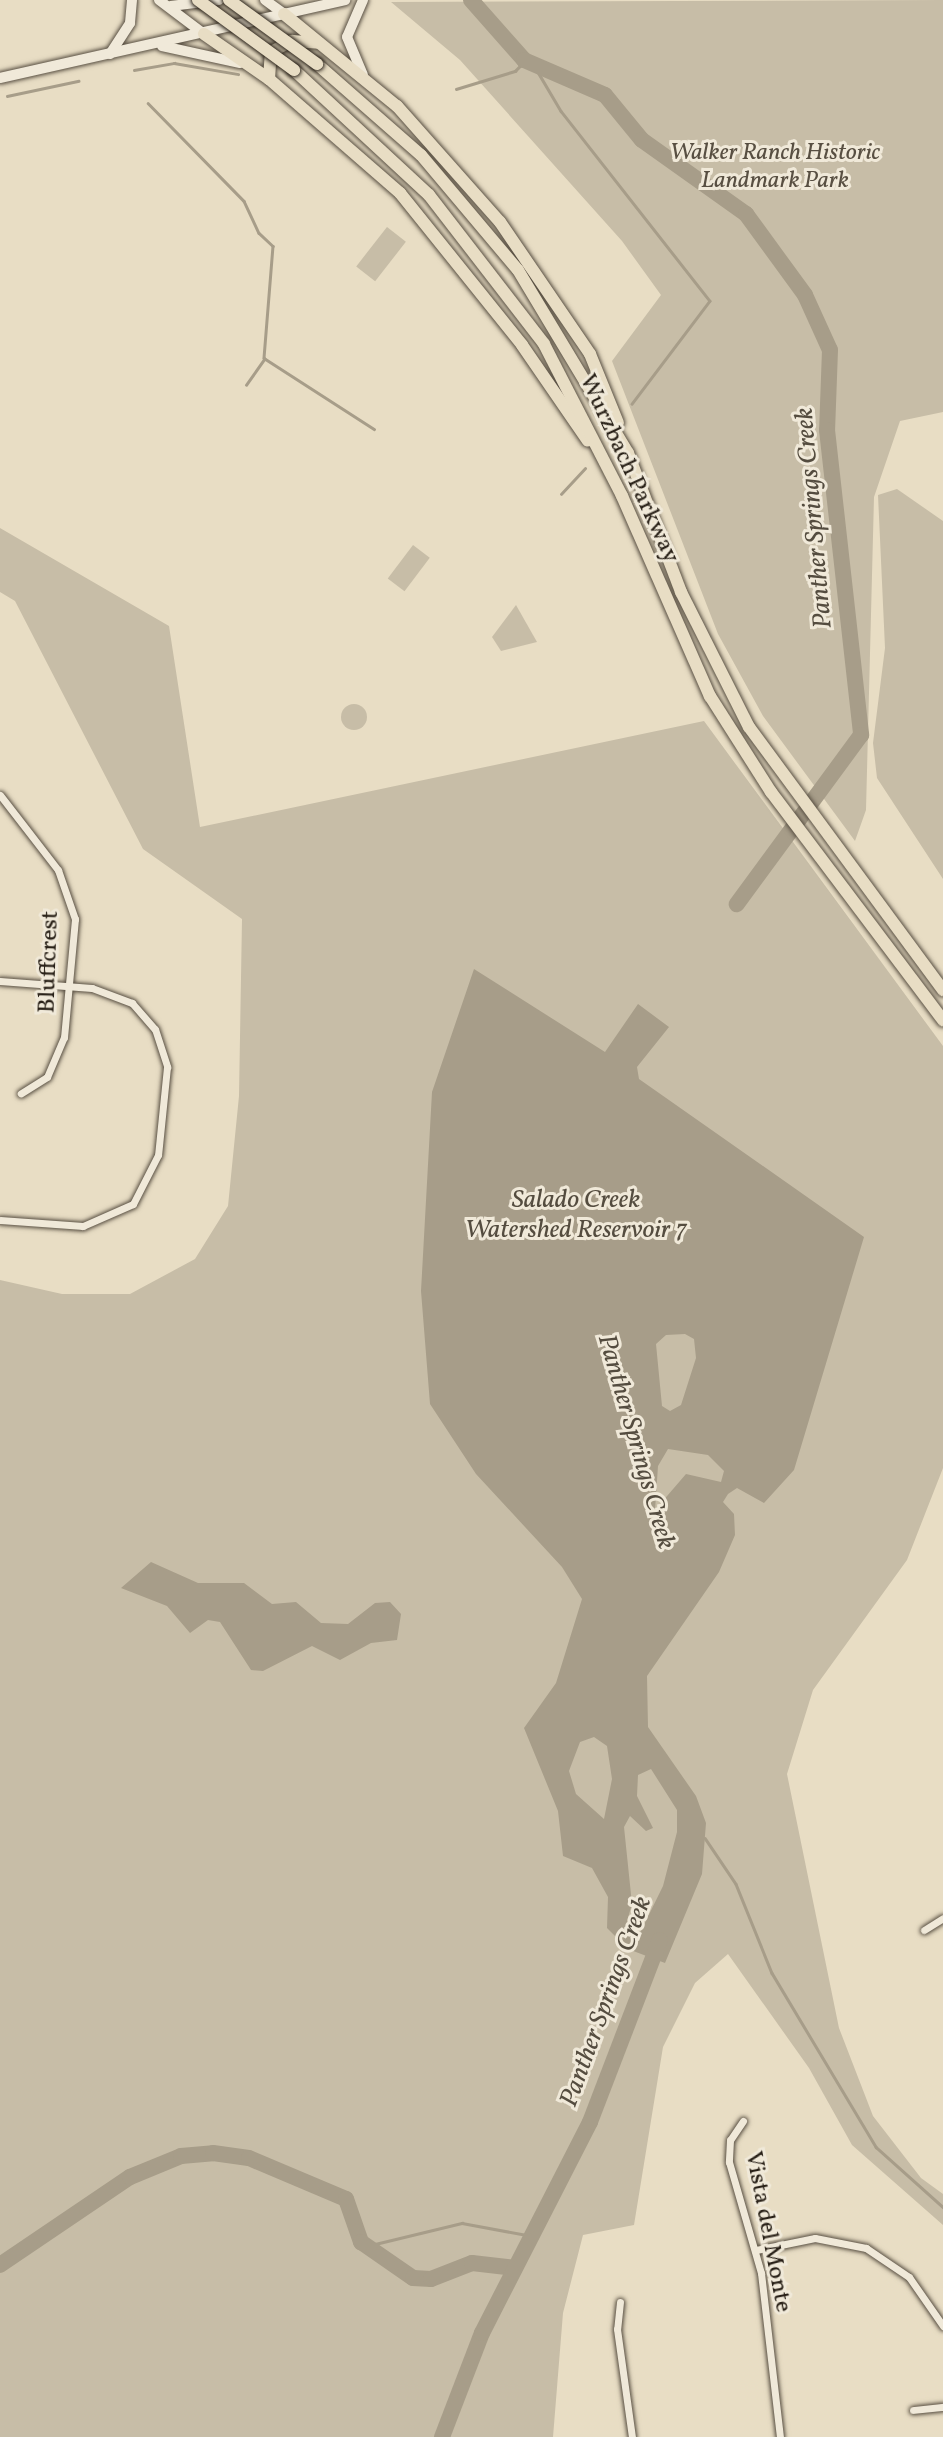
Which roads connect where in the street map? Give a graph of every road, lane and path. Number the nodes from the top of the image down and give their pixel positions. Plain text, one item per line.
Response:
1 (132, 0) edge
2 (198, 0) edge
3 (219, 0) edge
4 (229, 0) edge
5 (265, 0) edge
6 (333, 0) edge
7 (343, 0) edge
8 (363, 0) edge
9 (163, 3) edge
10 (284, 14) junction
11 (204, 34) junction
12 (323, 44) junction
13 (155, 45) junction
14 (110, 54) junction
15 (256, 68) junction
16 (0, 78) edge
17 (270, 79) junction
18 (365, 79) junction
19 (628, 453) junction
20 (606, 467) junction
21 (0, 795) edge
22 (0, 981) edge
23 (72, 986) junction
24 (943, 990) edge
25 (943, 1020) edge
26 (21, 1093) dead end
27 (0, 1220) edge
28 (943, 1918) edge
29 (924, 1930) dead end
30 (743, 2121) dead end
31 (756, 2250) junction
32 (620, 2302) dead end
33 (943, 2326) edge
34 (943, 2407) edge
35 (913, 2410) dead end
36 (632, 2437) edge
37 (780, 2437) edge

1 - 14 main road
2 - 20 highway, Wurzbach Parkway, bridge
3 - 9 main road
4 - 19 highway, Wurzbach Parkway, bridge
5 - 10 main road
6 - 7 main road
7 - 10 main road
8 - 18 main road
9 - 11 main road
10 - 11 main road
10 - 12 highway
11 - 13 main road
11 - 15 highway
12 - 17 highway
12 - 18 highway
13 - 14 main road
13 - 15 main road
14 - 16 main road
15 - 17 highway
17 - 20 highway
18 - 19 highway
19 - 24 highway, Wurzbach Parkway
20 - 25 highway, Wurzbach Parkway
21 - 23 street, Bluffcrest
22 - 23 street
23 - 26 street, Bluffcrest
23 - 27 street
28 - 29 street
30 - 31 street, Vista del Monte
31 - 33 street
31 - 37 street, Vista del Monte
32 - 36 street
34 - 35 street

